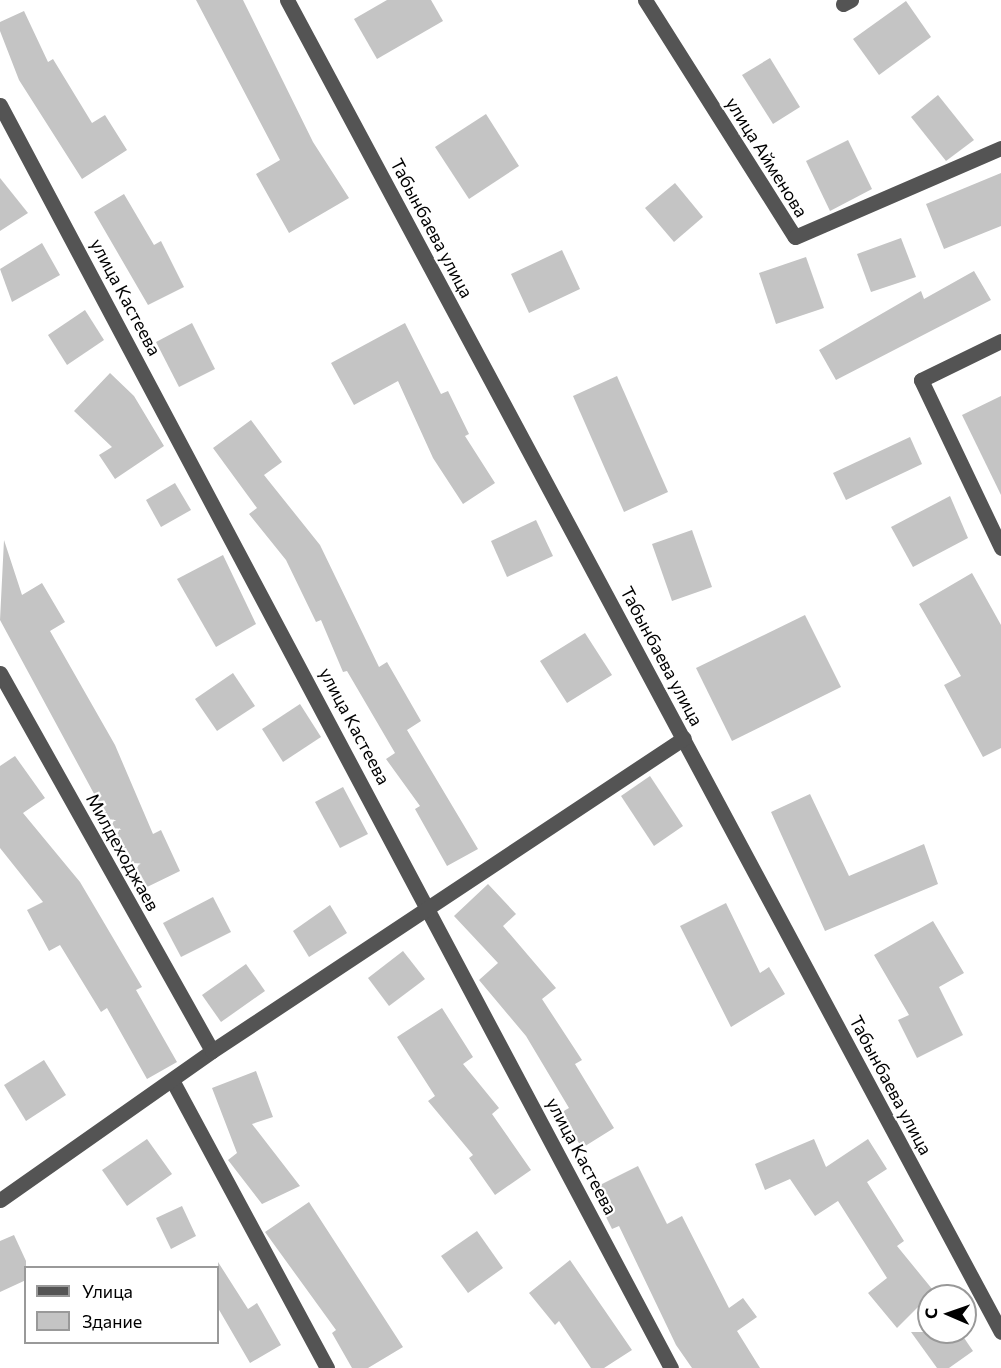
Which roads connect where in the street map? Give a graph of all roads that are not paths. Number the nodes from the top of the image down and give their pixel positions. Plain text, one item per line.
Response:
1 (287, 0) edge
2 (645, 0) edge
3 (0, 105) edge
4 (1001, 148) edge
5 (1001, 341) edge
6 (1001, 548) edge
7 (0, 673) edge
8 (684, 738) junction
9 (430, 906) junction
10 (212, 1051) junction
11 (171, 1080) junction
12 (0, 1200) edge
13 (1001, 1332) edge
14 (327, 1368) edge
15 (671, 1368) edge

1 - 8 street, Табынбаева улица
2 - 4 street, улица Айменова
3 - 9 street, улица Кастеева
5 - 6 street
7 - 10 street, Милдеходжаев
8 - 9 street
8 - 13 street, Табынбаева улица
9 - 10 street
9 - 15 street, улица Кастеева
10 - 11 street
11 - 12 street
11 - 14 street

